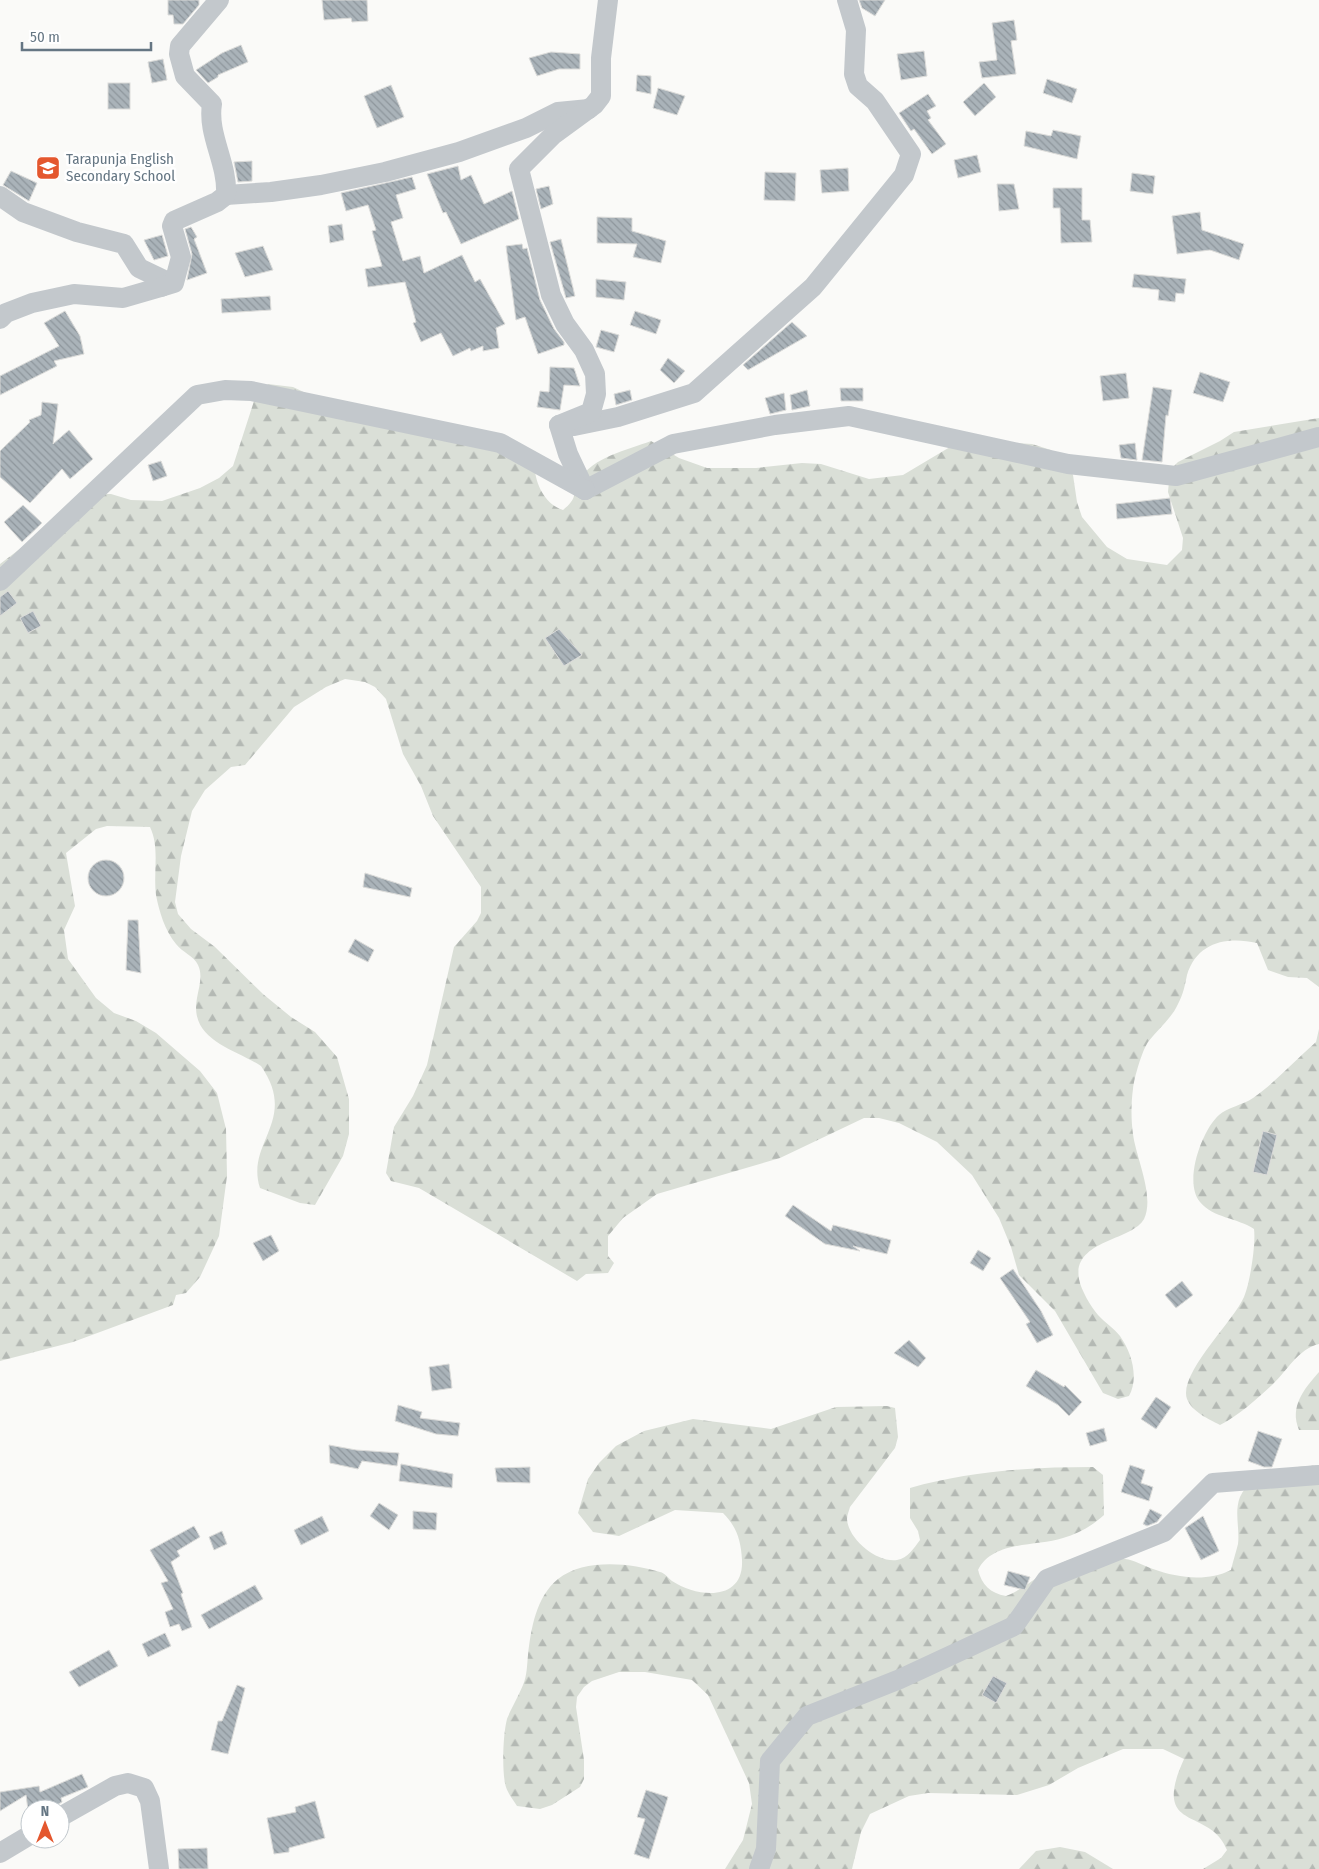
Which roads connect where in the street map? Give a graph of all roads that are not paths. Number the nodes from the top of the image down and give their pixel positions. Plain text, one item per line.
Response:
1 (219, 0) edge
2 (608, 0) edge
3 (847, 0) edge
4 (589, 109) junction
5 (226, 195) junction
6 (0, 196) edge
7 (161, 287) junction
8 (0, 319) edge
9 (559, 425) junction
10 (1319, 437) edge
11 (585, 490) junction
12 (0, 580) edge
13 (1319, 1475) edge
14 (70, 1811) edge
15 (20, 1841) edge
16 (0, 1854) edge
17 (159, 1869) edge
18 (759, 1869) edge

1 - 5 street
2 - 4 street
3 - 9 street
4 - 5 street
4 - 9 street
5 - 7 street
6 - 7 street
7 - 8 street
9 - 11 street
10 - 11 street
11 - 12 street
13 - 18 street
14 - 17 street
15 - 16 street

